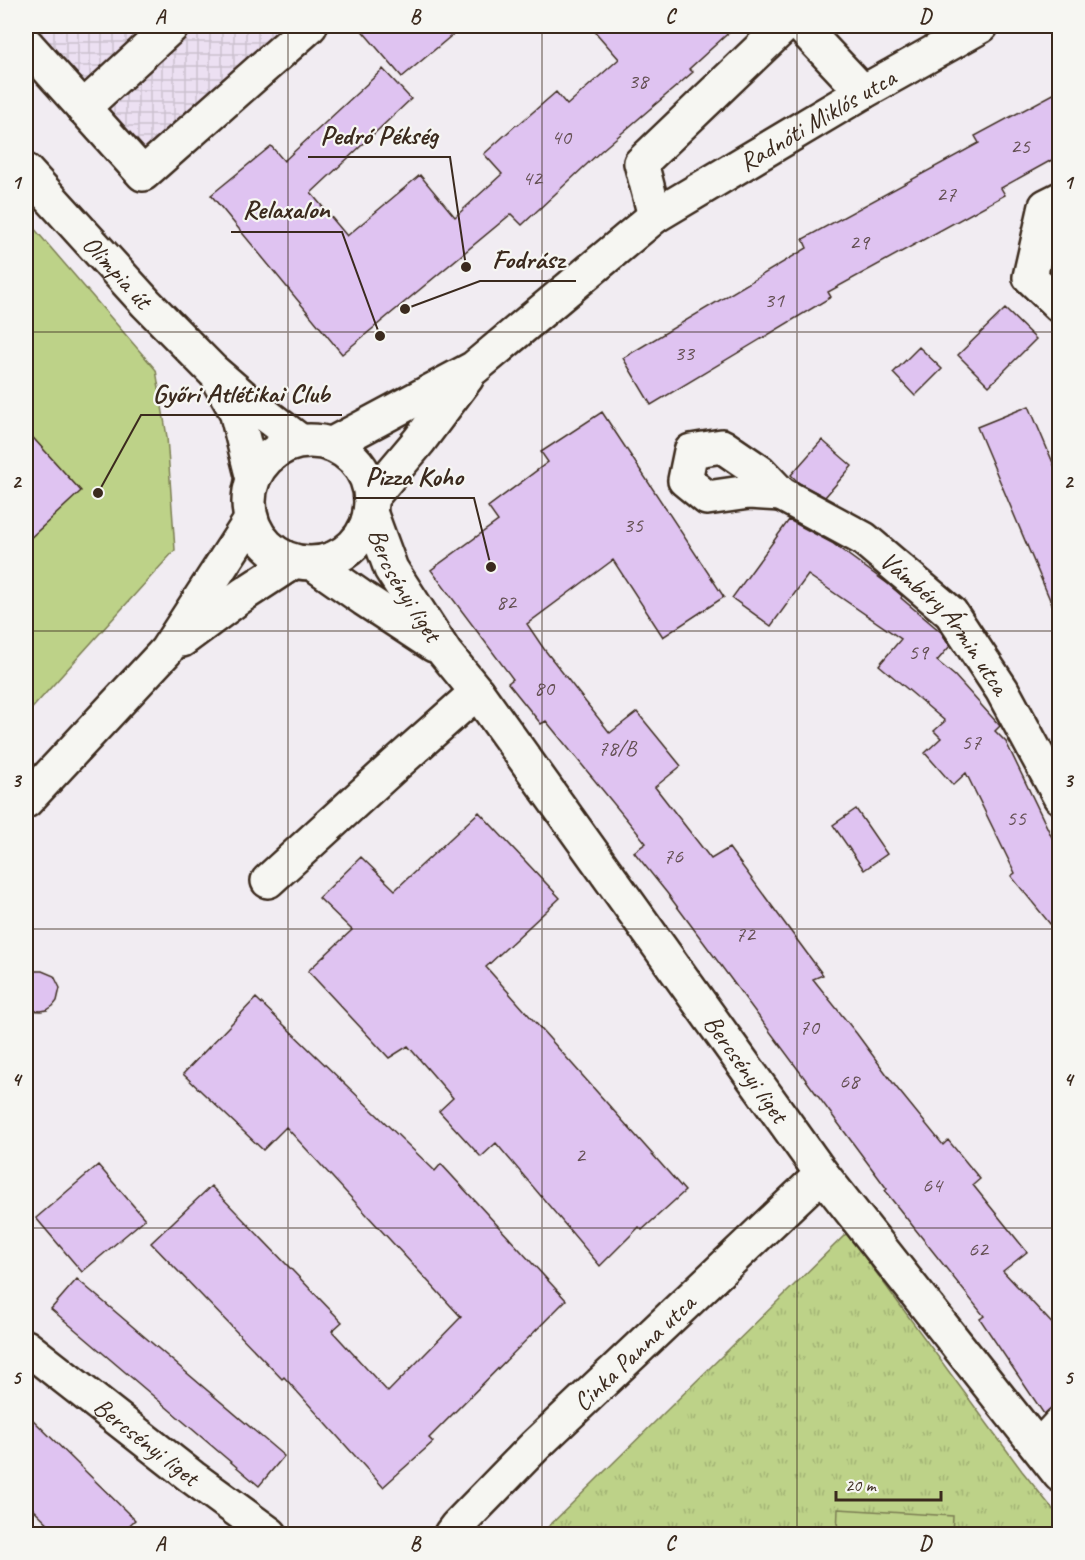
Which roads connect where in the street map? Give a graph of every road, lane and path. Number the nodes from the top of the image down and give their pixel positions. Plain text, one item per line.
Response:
1 (172, 26) edge
2 (310, 26) edge
3 (784, 26) edge
4 (801, 26) edge
5 (981, 26) edge
6 (26, 44) edge
7 (863, 92) junction
8 (83, 108) junction
9 (26, 171) edge
10 (1059, 199) edge
11 (655, 216) junction
12 (1059, 306) edge
13 (474, 368) junction
14 (213, 371) junction
15 (300, 441) junction
16 (332, 444) junction
17 (253, 479) junction
18 (781, 494) dead end
19 (370, 505) junction
20 (251, 520) junction
21 (304, 563) junction
22 (166, 651) junction
23 (445, 653) junction
24 (477, 692) junction
25 (1059, 797) edge
26 (26, 801) edge
27 (268, 881) dead end
28 (822, 1174) junction
29 (26, 1347) edge
30 (1049, 1436) edge
31 (1059, 1475) edge
32 (270, 1534) edge
33 (452, 1534) edge

1 - 8 street
2 - 8 street
3 - 11 street
4 - 7 street
5 - 7 street, Radnóti Miklós utca
6 - 8 street
7 - 11 street, Radnóti Miklós utca
9 - 14 street, Olimpia út
10 - 12 street
11 - 13 street, Radnóti Miklós utca
13 - 16 street, Radnóti Miklós utca
13 - 19 street, Radnóti Miklós utca
14 - 15 street
14 - 17 street
15 - 16 street
15 - 17 street
16 - 19 street
17 - 20 street
18 - 25 street, Vámbéry Ármin utca
19 - 21 street, Radnóti Miklós utca
19 - 23 street, Bercsényi liget
20 - 21 street
20 - 22 street, Radnóti Miklós utca
21 - 22 street, Radnóti Miklós utca
21 - 23 street, Bercsényi liget
22 - 26 street, Radnóti Miklós utca
23 - 24 street, Bercsényi liget
24 - 27 street
24 - 28 street, Bercsényi liget
28 - 30 street, Bercsényi liget
28 - 33 street, Cinka Panna utca
29 - 32 street, Bercsényi liget
30 - 31 street, Bercsényi liget

